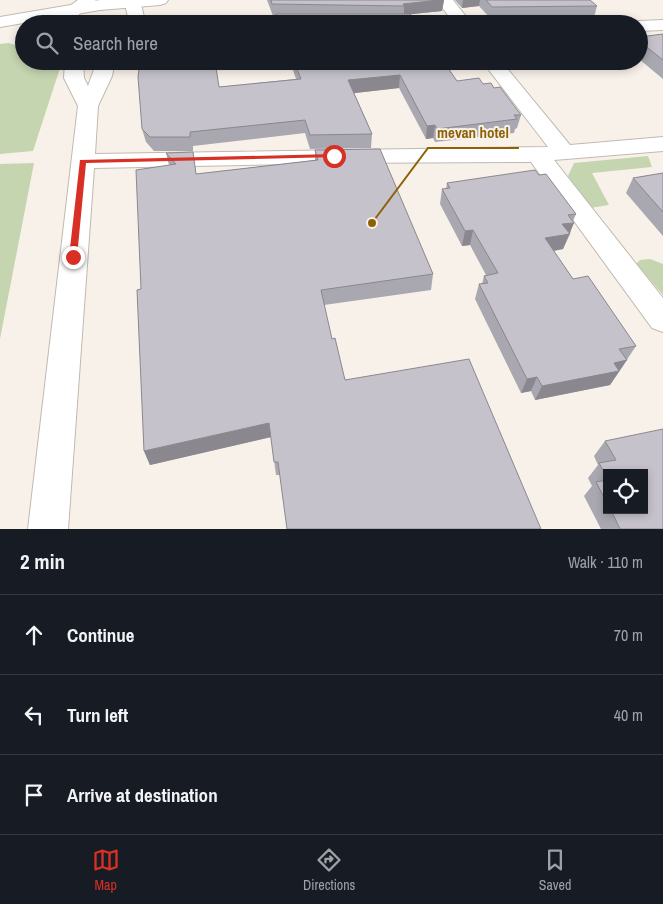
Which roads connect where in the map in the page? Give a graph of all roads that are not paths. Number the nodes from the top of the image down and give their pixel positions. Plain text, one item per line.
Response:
1 (160, 0) edge
2 (444, 0) edge
3 (133, 1) edge
4 (82, 4) edge
5 (32, 15) edge
6 (69, 15) edge
7 (136, 15) edge
8 (456, 15) edge
9 (15, 19) edge
10 (0, 22) edge
11 (663, 25) edge
12 (648, 26) edge
13 (74, 70) edge
14 (104, 70) edge
15 (496, 70) edge
16 (88, 106) junction
17 (663, 144) edge
18 (551, 154) junction
19 (82, 161) junction
20 (663, 320) edge
21 (48, 529) edge

1 - 3 street
2 - 8 street
3 - 4 street
3 - 7 street
4 - 5 street
4 - 6 street
9 - 10 street
11 - 12 street
13 - 16 street
14 - 16 street
15 - 18 street
16 - 19 street
17 - 18 street
18 - 19 street
18 - 20 street
19 - 21 street

